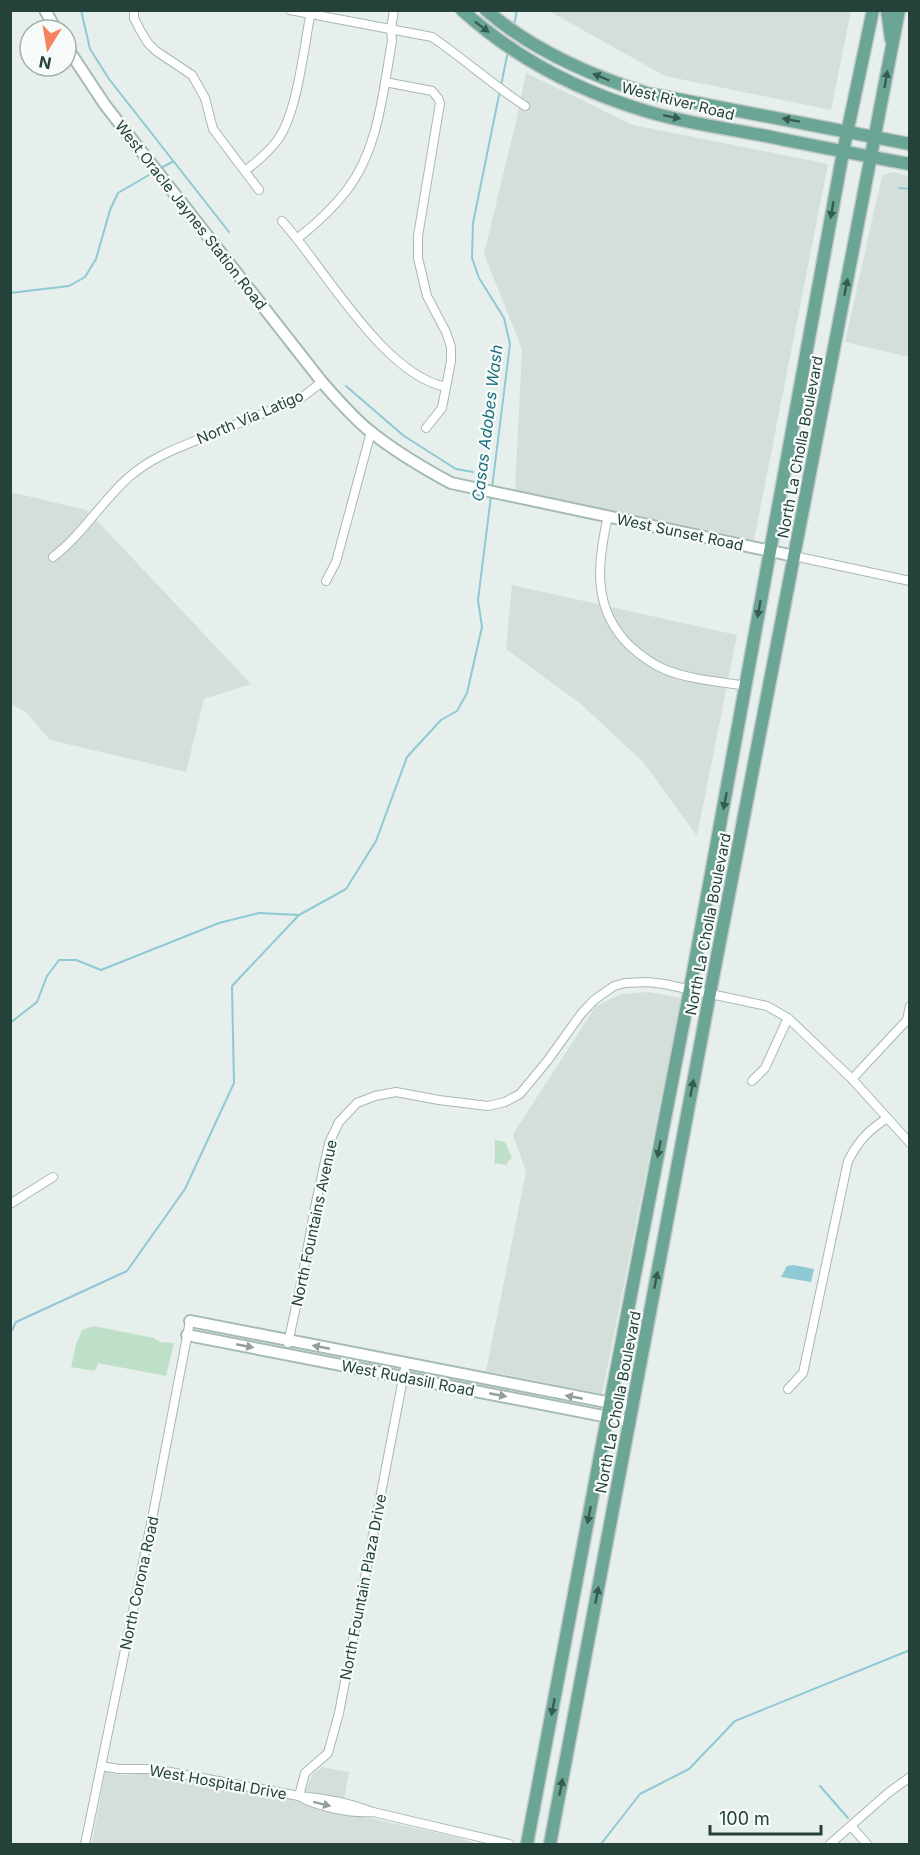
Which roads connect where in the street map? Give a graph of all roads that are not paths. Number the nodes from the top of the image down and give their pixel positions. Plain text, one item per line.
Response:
1 (134, 10) edge
2 (290, 10) edge
3 (394, 10) edge
4 (462, 10) edge
5 (486, 10) edge
6 (873, 10) edge
7 (887, 10) edge
8 (899, 10) edge
9 (311, 13) edge
10 (391, 29) junction
11 (892, 46) junction
12 (78, 63) edge
13 (385, 82) junction
14 (525, 106) dead end
15 (848, 131) junction
16 (875, 137) junction
17 (909, 144) edge
18 (843, 152) junction
19 (872, 157) junction
20 (909, 164) edge
21 (245, 171) junction
22 (259, 190) dead end
23 (282, 221) dead end
24 (298, 238) junction
25 (322, 382) junction
26 (446, 387) junction
27 (426, 428) dead end
28 (371, 432) junction
29 (608, 516) junction
30 (770, 552) junction
31 (794, 556) junction
32 (53, 557) dead end
33 (326, 581) dead end
34 (909, 581) edge
35 (746, 686) junction
36 (690, 989) junction
37 (710, 993) junction
38 (909, 1006) edge
39 (788, 1018) junction
40 (852, 1079) junction
41 (752, 1081) dead end
42 (887, 1118) junction
43 (909, 1143) edge
44 (53, 1177) dead end
45 (10, 1204) edge
46 (190, 1321) joint
47 (187, 1335) junction
48 (288, 1342) junction
49 (404, 1373) junction
50 (788, 1389) dead end
51 (610, 1403) junction
52 (632, 1407) junction
53 (607, 1417) junction
54 (629, 1421) junction
55 (101, 1766) junction
56 (909, 1777) edge
57 (299, 1796) junction
58 (852, 1826) junction
59 (85, 1845) edge
60 (509, 1845) edge
61 (527, 1845) edge
62 (550, 1845) edge
63 (830, 1845) edge
64 (867, 1845) edge

1 - 21 street
2 - 9 street
3 - 10 street
4 -> 18 main road, West River Road
15 -> 5 main road, West River Road
6 - 15 main road, North La Cholla Boulevard
7 - 11 main road
8 - 11 main road, North La Cholla Boulevard
9 - 10 street
9 - 21 street
10 - 13 street
10 - 14 street
16 -> 11 main road, North La Cholla Boulevard
12 - 25 street, West Oracle Jaynes Station Road
13 - 24 street
13 - 26 street
15 - 16 main road, West River Road
15 - 18 main road, North La Cholla Boulevard
16 - 17 main road, West River Road
16 - 19 main road, North La Cholla Boulevard
18 - 19 main road, West River Road
18 -> 30 main road, North La Cholla Boulevard
19 - 20 main road, West River Road
31 -> 19 main road, North La Cholla Boulevard
21 - 22 street
23 - 24 street
24 - 26 street
25 - 28 street
25 - 32 street, North Via Latigo
26 - 27 street
28 - 29 street, West Sunset Road
28 - 33 street
29 - 30 street, West Sunset Road
29 - 35 street
30 - 31 street, West Sunset Road
30 -> 35 main road, North La Cholla Boulevard
31 - 34 street, West Sunset Road
31 - 37 main road, North La Cholla Boulevard
35 -> 36 main road, North La Cholla Boulevard
36 - 37 street
36 - 48 street, North Fountains Avenue
36 -> 51 main road, North La Cholla Boulevard
37 - 39 street
52 -> 37 main road, North La Cholla Boulevard
38 - 40 street
39 - 40 street
39 - 41 street
40 - 42 street
42 - 43 street
42 - 50 street
44 - 45 street
46 - 47 street, North Corona Road
46 - 48 street, West Rudasill Road
47 -> 49 street, West Rudasill Road
47 - 55 street, North Corona Road
51 -> 48 street, West Rudasill Road
49 -> 53 street, West Rudasill Road
49 - 57 street, North Fountain Plaza Drive
51 - 52 street, West Rudasill Road
51 - 53 main road, North La Cholla Boulevard
52 - 54 main road, North La Cholla Boulevard
53 - 54 street, West Rudasill Road
53 -> 61 main road, North La Cholla Boulevard
62 -> 54 main road, North La Cholla Boulevard
55 - 57 street, West Hospital Drive
55 - 59 street, North Corona Road
56 - 58 street
57 - 60 street, West Hospital Drive
58 - 63 street
58 - 64 street

